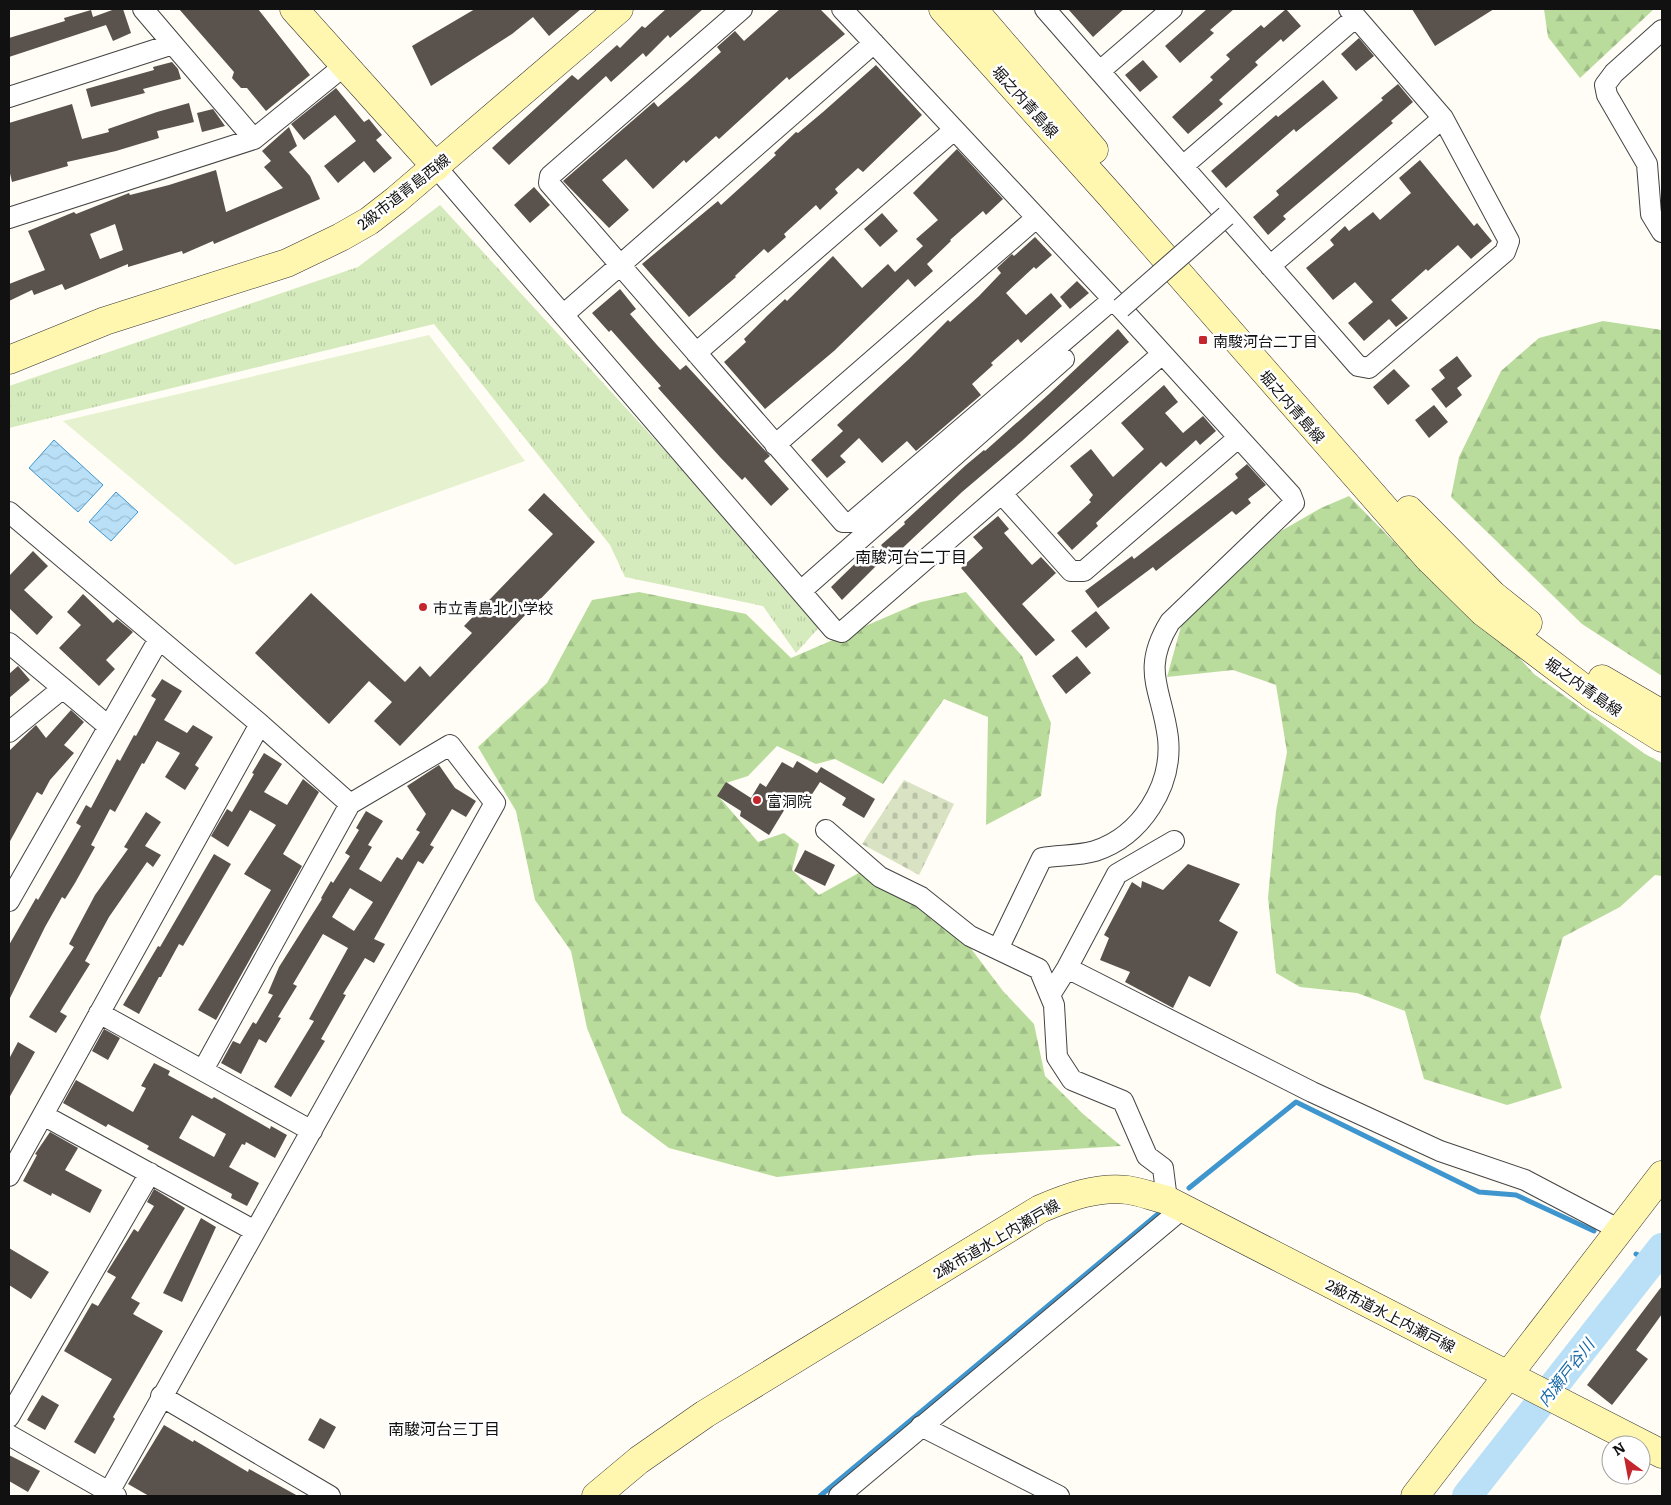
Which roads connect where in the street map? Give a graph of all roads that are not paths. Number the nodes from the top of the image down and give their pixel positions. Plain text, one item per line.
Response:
1 (143, 9) edge
2 (294, 9) edge
3 (619, 9) edge
4 (742, 9) edge
5 (842, 9) edge
6 (943, 9) edge
7 (973, 9) edge
8 (1045, 9) edge
9 (1172, 9) edge
10 (1352, 13) edge
11 (1662, 30) edge
12 (874, 43) junction
13 (173, 44) junction
14 (344, 66) junction
15 (1100, 71) junction
16 (9, 97) edge
17 (1443, 118) junction
18 (954, 130) junction
19 (254, 139) junction
20 (1183, 166) junction
21 (436, 167) junction
22 (1226, 216) junction
23 (9, 218) edge
24 (1036, 218) junction
25 (1662, 232) edge
26 (619, 266) junction
27 (1270, 266) junction
28 (1116, 304) junction
29 (563, 315) junction
30 (696, 353) junction
31 (1161, 355) junction
32 (9, 360) edge
33 (1238, 438) junction
34 (776, 445) junction
35 (1002, 494) junction
36 (9, 512) edge
37 (801, 591) junction
38 (159, 639) junction
39 (9, 643) edge
40 (63, 688) junction
41 (1662, 714) edge
42 (260, 724) junction
43 (108, 726) junction
44 (9, 732) edge
45 (1662, 738) edge
46 (350, 804) junction
47 (826, 830) dead end
48 (1174, 842) dead end
49 (9, 902) edge
50 (998, 949) junction
51 (1067, 968) junction
52 (1050, 995) junction
53 (99, 1014) junction
54 (203, 1070) junction
55 (43, 1115) junction
56 (312, 1131) junction
57 (150, 1173) junction
58 (1662, 1175) edge
59 (9, 1176) edge
60 (1174, 1204) junction
61 (1620, 1230) junction
62 (255, 1231) junction
63 (1509, 1374) junction
64 (161, 1396) junction
65 (9, 1417) edge
66 (921, 1426) junction
67 (9, 1435) edge
68 (1662, 1454) edge
69 (113, 1494) edge
70 (330, 1496) edge
71 (596, 1496) edge
72 (839, 1496) edge
73 (1059, 1496) edge
74 (1415, 1496) edge

1 - 13 street
2 - 14 street
3 - 21 street, 2級市道青島西線
4 - 26 street
5 - 12 street
6 - 45 street, 堀之内青島線
7 - 41 street, 堀之内青島線
8 - 15 street
9 - 15 street
10 - 17 street
10 - 20 street
11 - 25 street
12 - 18 street
12 - 26 street
13 - 16 street
13 - 19 street
14 - 19 street
14 - 21 street
15 - 20 street
17 - 27 street
17 - 27 street
18 - 24 street
18 - 30 street
19 - 23 street
20 - 22 street
21 - 29 street
21 - 32 street, 2級市道青島西線
22 - 27 street
22 - 28 street, bridge
24 - 28 street
24 - 34 street
26 - 29 street
26 - 30 street
28 - 31 street
28 - 34 street
28 - 37 street
29 - 37 street
30 - 34 street
31 - 33 street
31 - 35 street
33 - 35 street
33 - 50 street
35 - 37 street
36 - 38 street
38 - 42 street
38 - 43 street
39 - 40 street
40 - 43 street
40 - 44 street
42 - 46 street
42 - 53 street
43 - 49 street
46 - 54 street
46 - 56 street
47 - 50 street
48 - 51 street
50 - 52 street
51 - 52 street
51 - 61 street
52 - 60 street
53 - 54 street
53 - 55 street
54 - 56 street
55 - 57 street
55 - 59 street
56 - 62 street
57 - 62 street
57 - 65 street
58 - 61 street
60 - 63 street, 2級市道水上内瀬戸線
60 - 66 street
60 - 71 street, 2級市道水上内瀬戸線
61 - 63 street
62 - 64 street
63 - 68 street, 2級市道水上内瀬戸線
63 - 74 street
64 - 69 street
64 - 70 street
66 - 72 street
66 - 73 street
67 - 69 street

